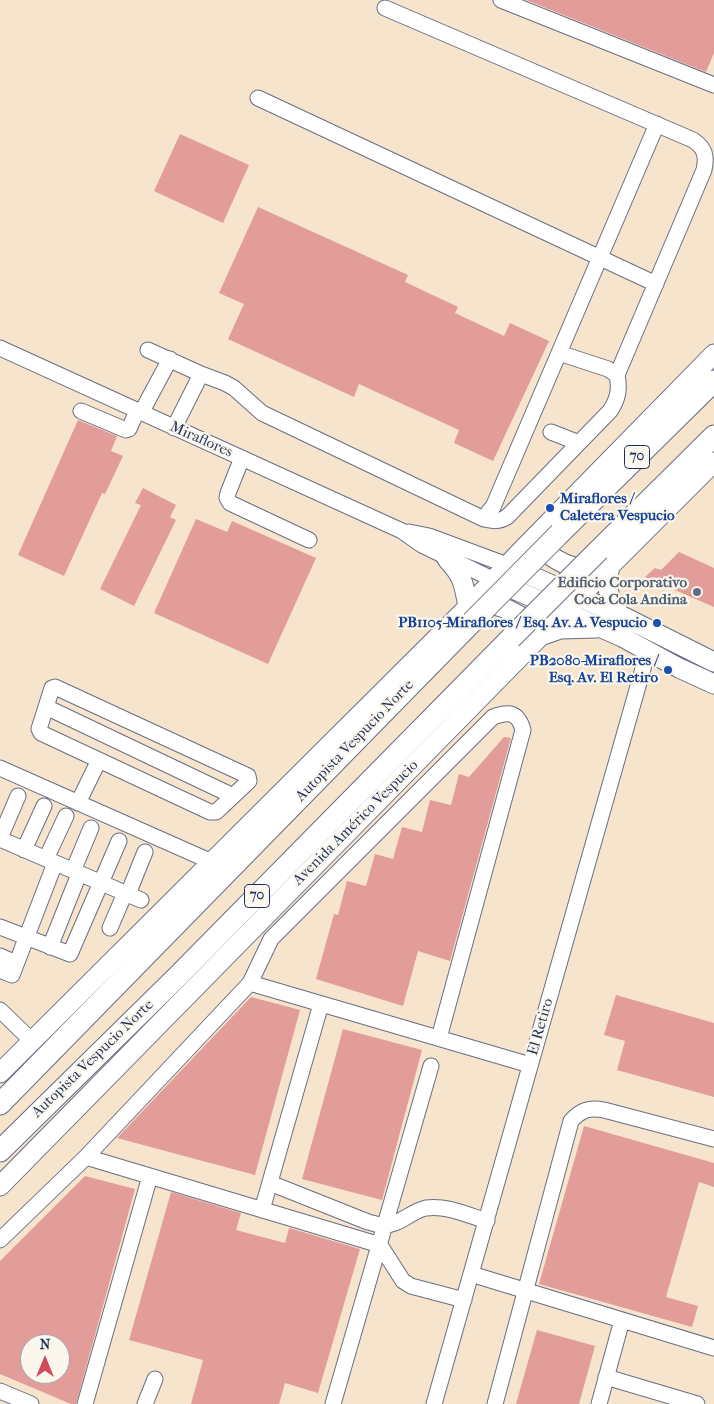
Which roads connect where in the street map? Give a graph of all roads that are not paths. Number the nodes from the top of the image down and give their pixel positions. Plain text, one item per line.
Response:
1 (501, 0) edge
2 (386, 8) dead end
3 (714, 85) edge
4 (258, 98) dead end
5 (657, 124) junction
6 (600, 258) junction
7 (656, 284) junction
8 (0, 348) edge
9 (148, 350) dead end
10 (559, 353) junction
11 (714, 354) edge
12 (170, 360) junction
13 (200, 374) junction
14 (616, 375) junction
15 (714, 381) edge
16 (81, 411) dead end
17 (139, 412) junction
18 (174, 428) junction
19 (551, 432) dead end
20 (714, 436) edge
21 (579, 443) junction
22 (242, 458) junction
23 (714, 462) edge
24 (484, 519) junction
25 (402, 531) junction
26 (535, 536) junction
27 (309, 540) dead end
28 (447, 558) junction
29 (604, 558) junction
30 (507, 565) junction
31 (494, 580) junction
32 (580, 596) junction
33 (565, 611) junction
34 (470, 614) junction
35 (620, 615) junction
36 (602, 628) junction
37 (540, 636) junction
38 (648, 651) junction
39 (714, 662) edge
40 (714, 684) edge
41 (46, 707) junction
42 (100, 760) junction
43 (0, 768) edge
44 (18, 796) dead end
45 (233, 796) junction
46 (78, 802) junction
47 (44, 806) dead end
48 (66, 816) dead end
49 (91, 828) dead end
50 (0, 839) edge
51 (119, 841) dead end
52 (24, 850) junction
53 (145, 852) dead end
54 (50, 861) junction
55 (212, 862) junction
56 (76, 872) junction
57 (101, 883) junction
58 (131, 896) junction
59 (0, 927) edge
60 (110, 928) dead end
61 (26, 937) junction
62 (50, 946) junction
63 (0, 956) edge
64 (16, 963) junction
65 (0, 970) edge
66 (250, 983) junction
67 (321, 1004) junction
68 (0, 1010) edge
69 (438, 1038) junction
70 (32, 1041) junction
71 (530, 1065) junction
72 (431, 1066) dead end
73 (0, 1073) edge
74 (0, 1104) edge
75 (714, 1139) edge
76 (0, 1151) edge
77 (86, 1156) junction
78 (150, 1176) junction
79 (270, 1183) junction
80 (0, 1186) edge
81 (262, 1210) junction
82 (486, 1221) junction
83 (384, 1225) junction
84 (0, 1240) edge
85 (380, 1245) junction
86 (471, 1274) junction
87 (526, 1291) junction
88 (464, 1300) junction
89 (622, 1320) junction
90 (714, 1348) edge
91 (606, 1377) junction
92 (155, 1379) dead end
93 (0, 1391) edge
94 (31, 1404) edge
95 (85, 1404) edge
96 (145, 1404) edge
97 (333, 1404) edge
98 (434, 1404) edge
99 (496, 1404) edge
100 (599, 1404) edge
101 (697, 1404) edge

1 - 3 street
2 - 5 street
4 - 6 street
5 - 6 street
5 - 7 street
6 - 7 street
6 - 10 street
7 - 14 street
8 - 17 street, Miraflores
9 - 12 street
10 - 14 street
10 - 24 street
11 - 26 main road
12 - 13 street
12 - 17 street
13 - 18 street
13 - 24 street
14 - 21 street
15 - 34 highway, Autopista Vespucio Norte / 70, bridge
16 - 17 street
17 - 18 street, Miraflores
18 - 22 street, Miraflores
19 - 21 street
20 - 29 highway, Autopista Vespucio Norte / 70
21 - 24 street
22 - 25 street, Miraflores
22 - 27 street
23 - 29 main road, Avenida Américo Vespucio
25 - 28 street, Miraflores
25 - 30 street, Miraflores
26 - 29 main road
26 - 30 main road
28 - 31 street, Miraflores
28 - 34 main road
29 - 32 main road, Avenida Américo Vespucio
29 - 35 main road
29 - 76 highway, Autopista Vespucio Norte / 70, bridge
30 - 31 main road
30 - 32 main road, Miraflores
31 - 33 main road, Miraflores
31 - 34 main road
32 - 33 main road, Avenida Américo Vespucio
32 - 35 main road, Miraflores
33 - 36 main road, Miraflores
33 - 37 main road, Avenida Américo Vespucio
34 - 37 main road
34 - 55 main road
34 - 74 highway, Autopista Vespucio Norte / 70
35 - 39 main road, Miraflores
36 - 37 main road
36 - 38 main road, Miraflores
37 - 80 main road, Avenida Américo Vespucio
38 - 40 main road, Miraflores
38 - 71 street, El Retiro
41 - 42 street
41 - 45 street
41 - 45 street
42 - 45 street
42 - 46 street
43 - 46 street
44 - 50 street
46 - 55 street
47 - 52 street
48 - 54 street
49 - 56 street
50 - 52 street
51 - 57 street
52 - 54 street
53 - 58 street
54 - 56 street
54 - 61 street
55 - 70 main road
56 - 57 street
56 - 62 street
57 - 58 street
57 - 62 street
58 - 60 street
59 - 61 street
61 - 62 street
61 - 64 street
63 - 64 street
64 - 65 street
66 - 67 street
66 - 69 street
66 - 77 street
67 - 69 street
67 - 79 street
68 - 70 street
69 - 71 street
70 - 73 main road
71 - 82 street, El Retiro
72 - 83 street
75 - 87 street
77 - 78 street
77 - 84 street
78 - 81 street
78 - 95 street
79 - 81 street
79 - 83 street
81 - 85 street
82 - 83 street
82 - 86 street, El Retiro
83 - 85 street
85 - 88 street
85 - 97 street
86 - 87 street
86 - 88 street, El Retiro
87 - 89 street
87 - 99 street
88 - 98 street, El Retiro
89 - 90 street
89 - 91 street
91 - 100 street
91 - 101 street
92 - 96 street
93 - 94 street

